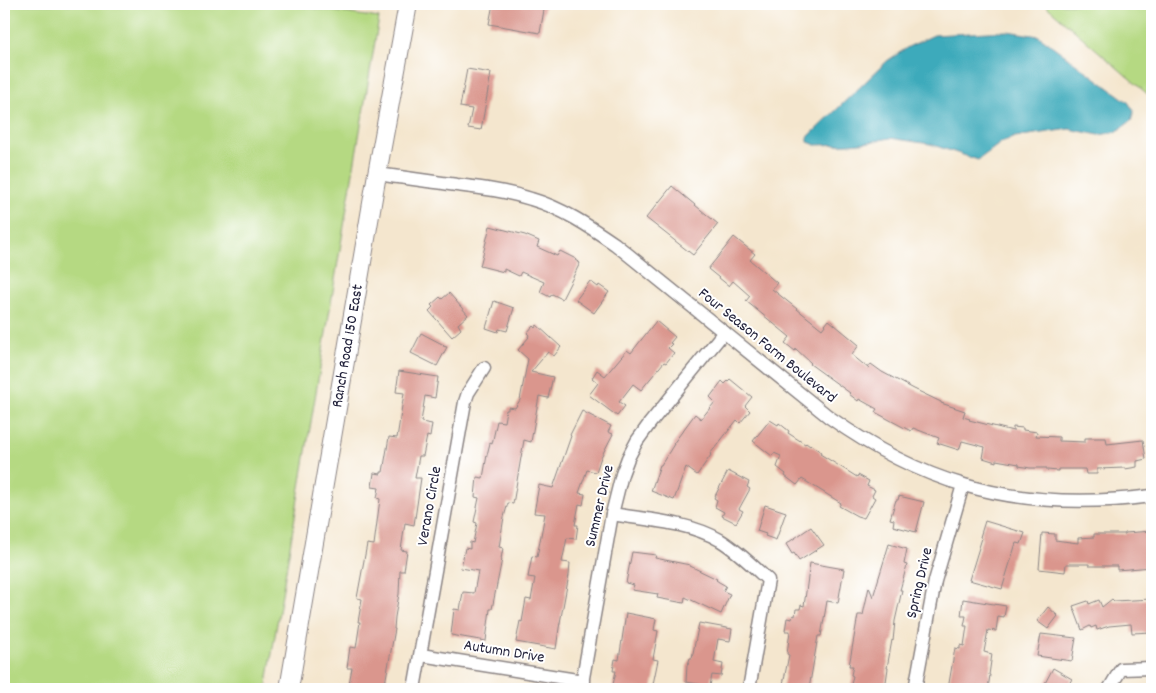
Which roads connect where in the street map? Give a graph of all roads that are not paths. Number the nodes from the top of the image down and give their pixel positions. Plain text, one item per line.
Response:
1 (408, 4) edge
2 (377, 174) junction
3 (724, 332) junction
4 (484, 368) dead end
5 (963, 485) junction
6 (1152, 496) edge
7 (612, 514) junction
8 (420, 655) junction
9 (1152, 668) edge
10 (582, 685) edge
11 (289, 689) edge
12 (414, 689) edge
13 (749, 689) edge
14 (915, 689) edge
15 (1109, 689) edge

1 - 2 main road, Ranch Road 150 East
2 - 3 street, Four Season Farm Boulevard
2 - 11 main road, Ranch Road 150 East
3 - 5 street, Four Season Farm Boulevard
3 - 7 street, Summer Drive
4 - 8 street, Verano Circle
5 - 6 street, Four Season Farm Boulevard
5 - 14 street, Spring Drive
7 - 10 street, Summer Drive
7 - 13 street
8 - 10 street, Autumn Drive
8 - 12 street, Verano Circle
9 - 15 street

